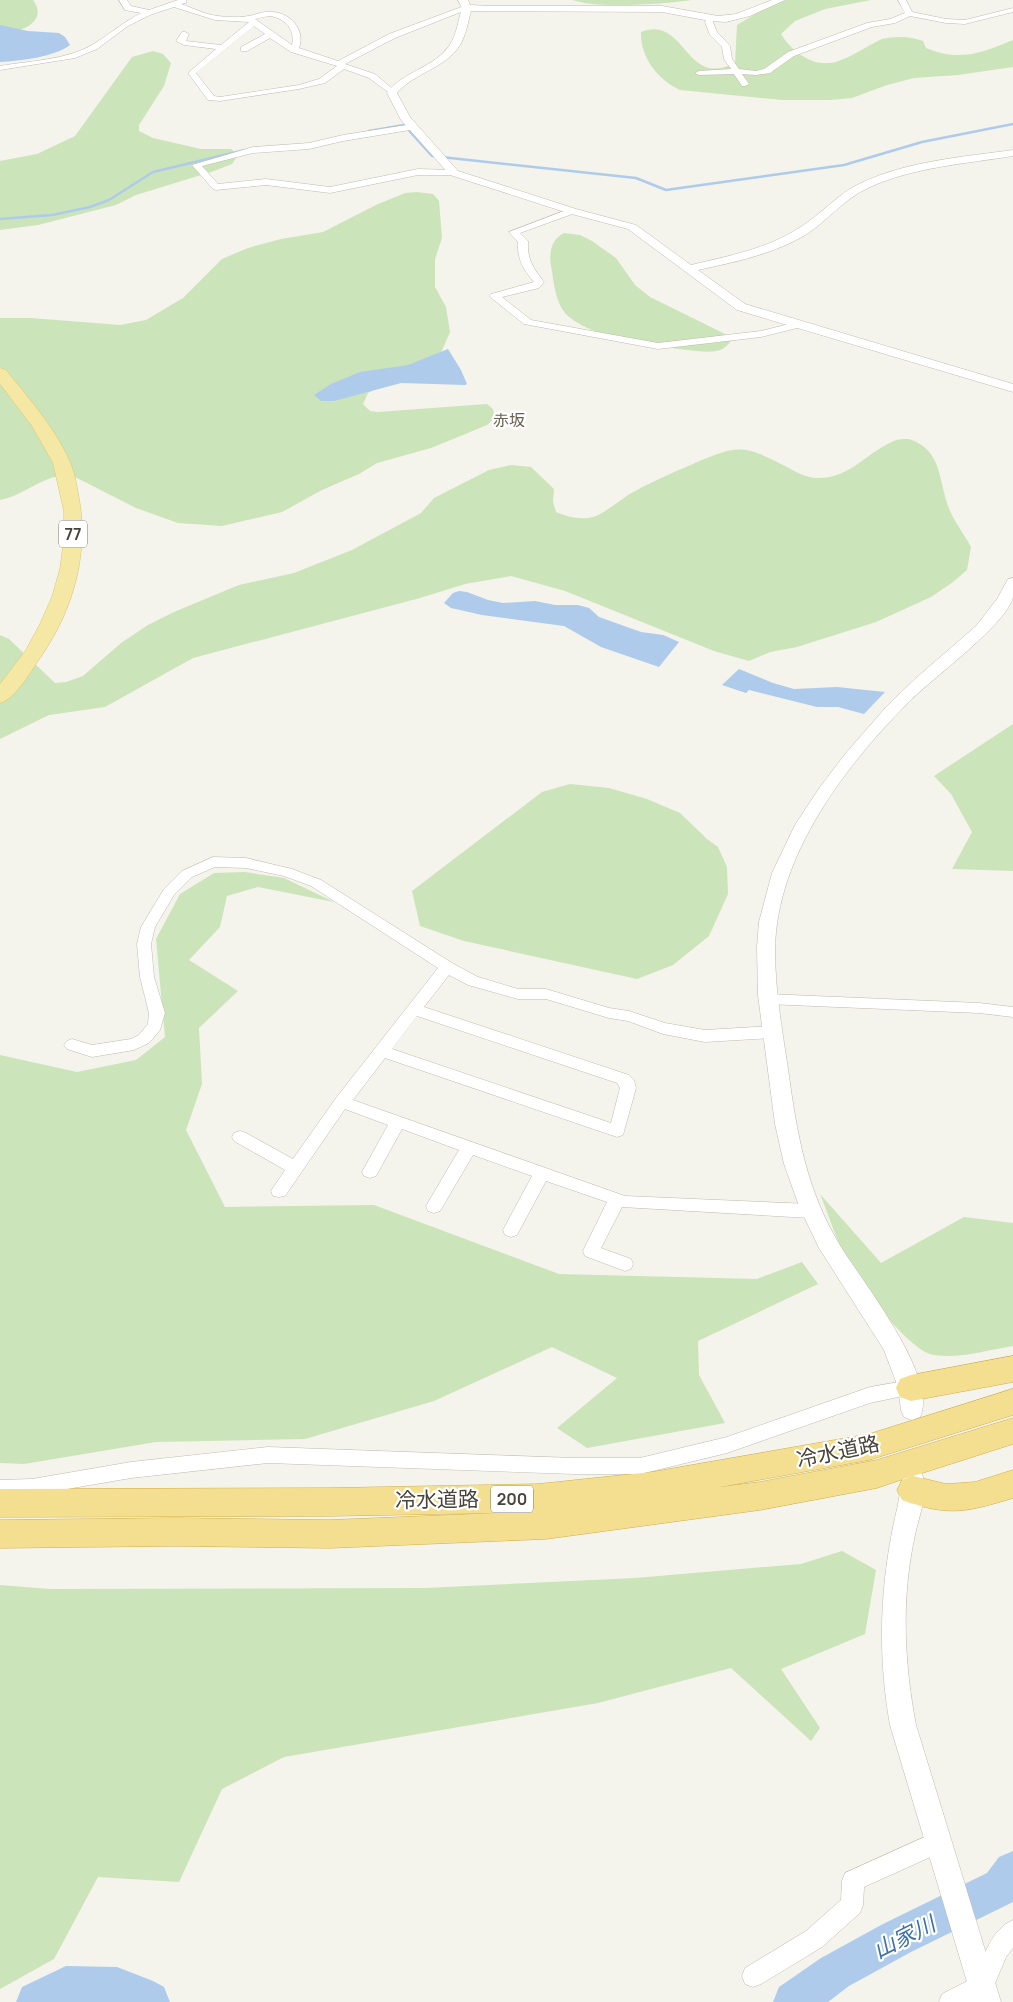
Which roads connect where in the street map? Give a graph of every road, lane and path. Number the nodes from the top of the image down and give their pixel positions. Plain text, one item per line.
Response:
1 (123, 0) edge
2 (185, 0) edge
3 (780, 0) edge
4 (902, 0) edge
5 (173, 4) junction
6 (465, 4) edge
7 (1013, 10) edge
8 (148, 12) junction
9 (909, 14) junction
10 (711, 18) junction
11 (251, 21) junction
12 (185, 34) dead end
13 (271, 34) junction
14 (222, 47) junction
15 (244, 49) dead end
16 (294, 50) junction
17 (341, 65) junction
18 (0, 68) edge
19 (736, 71) junction
20 (699, 73) dead end
21 (745, 84) dead end
22 (392, 93) junction
23 (413, 127) junction
24 (1013, 153) edge
25 (454, 173) junction
26 (572, 211) junction
27 (687, 269) junction
28 (797, 325) junction
29 (0, 373) edge
30 (1013, 388) edge
31 (1013, 582) edge
32 (0, 697) edge
33 (447, 967) junction
34 (767, 998) junction
35 (414, 1009) junction
36 (1013, 1012) edge
37 (772, 1032) junction
38 (72, 1045) dead end
39 (382, 1050) junction
40 (342, 1102) junction
41 (398, 1122) junction
42 (240, 1137) dead end
43 (469, 1147) junction
44 (295, 1168) junction
45 (370, 1172) dead end
46 (542, 1173) junction
47 (279, 1191) dead end
48 (617, 1200) junction
49 (434, 1206) dead end
50 (810, 1210) junction
51 (511, 1230) dead end
52 (625, 1264) dead end
53 (1013, 1369) edge
54 (912, 1399) junction
55 (1013, 1402) edge
56 (1013, 1431) edge
57 (913, 1484) joint
58 (1013, 1484) edge
59 (0, 1488) edge
60 (0, 1503) edge
61 (0, 1534) edge
62 (938, 1842) junction
63 (1013, 1931) edge
64 (753, 1976) dead end
65 (985, 1994) edge
66 (950, 2002) edge

1 - 8 street
2 - 5 street
3 - 10 street
4 - 9 street
5 - 8 street
5 - 11 street
6 - 10 street
6 - 17 street
6 - 22 street
7 - 9 street
8 - 18 street
9 - 19 street
10 - 19 street
11 - 13 street
11 - 14 street
11 - 16 street
12 - 14 street
13 - 15 street
13 - 16 street
14 - 17 street
16 - 17 street
17 - 22 street
19 - 20 street
19 - 21 street
22 - 23 street
23 - 25 street
23 - 25 street
24 - 27 street
25 - 26 street
26 - 27 street
26 - 28 street
27 - 28 street
28 - 30 street
29 - 32 main road, 77
31 - 34 street
33 - 35 street
33 - 37 street
33 - 38 street
34 - 36 street
34 - 37 street
35 - 39 street
35 - 39 street
37 - 50 street
39 - 40 street
40 - 41 street
40 - 44 street
41 - 43 street
41 - 45 street
42 - 44 street
43 - 46 street
43 - 49 street
44 - 47 street
46 - 48 street
46 - 51 street
48 - 50 street
48 - 52 street
50 - 54 street
53 - 54 highway
54 - 59 street
55 - 60 highway, 冷水道路 / 200
56 - 61 highway, 冷水道路 / 200
57 - 58 highway
57 - 62 street
62 - 64 street
62 - 65 street
63 - 65 street
65 - 66 street

